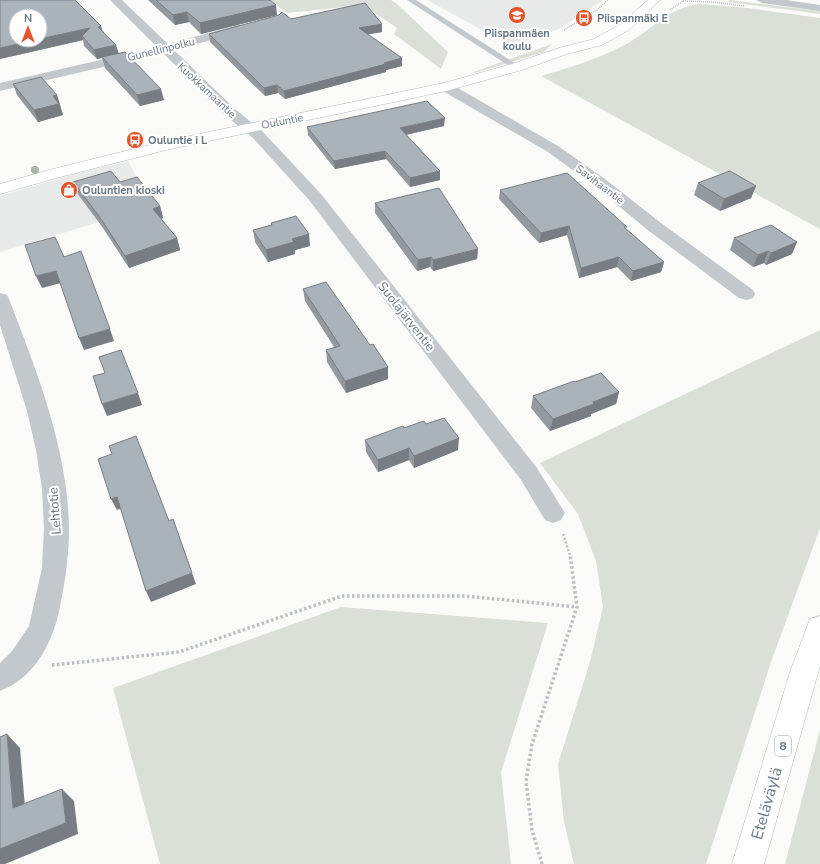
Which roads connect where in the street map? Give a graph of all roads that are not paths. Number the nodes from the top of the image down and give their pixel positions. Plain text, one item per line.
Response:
1 (116, 0) edge
2 (410, 0) edge
3 (654, 0) edge
4 (762, 0) edge
5 (807, 3) edge
6 (820, 8) edge
7 (253, 25) edge
8 (595, 30) dead end
9 (164, 49) junction
10 (563, 51) junction
11 (517, 67) junction
12 (0, 87) edge
13 (446, 87) junction
14 (249, 127) junction
15 (0, 189) edge
16 (746, 294) dead end
17 (0, 299) edge
18 (6, 335) edge
19 (553, 513) road end
20 (820, 628) edge
21 (7, 673) edge
22 (748, 864) edge

1 - 9 street, Kuokkamaantie
2 - 11 lane
3 - 10 main road, Ouluntie
4 - 5 street
5 - 6 street
7 - 9 street, Gunellinpolku
8 - 10 main road, Ouluntie
9 - 12 street, Gunellinpolku
9 - 14 street, Kuokkamaantie
10 - 11 main road, Ouluntie
11 - 13 main road, Ouluntie
13 - 14 main road, Ouluntie
13 - 16 street, Savihaantie
14 - 15 main road, Ouluntie
14 - 19 street, Suolajärventie
17 - 18 street, Lehtotie
18 - 21 street, Lehtotie
20 - 22 main road, Eteläväylä / 8

